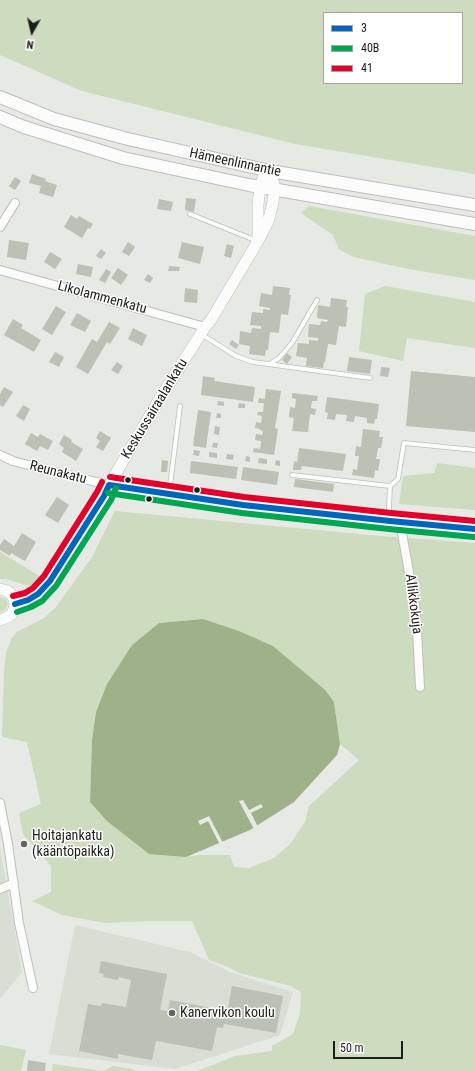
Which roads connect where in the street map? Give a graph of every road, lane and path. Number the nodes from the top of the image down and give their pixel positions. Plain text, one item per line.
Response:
1 (0, 97) edge
2 (0, 117) edge
3 (270, 171) junction
4 (260, 187) junction
5 (275, 190) junction
6 (14, 203) dead end
7 (475, 205) edge
8 (190, 214) dead end
9 (475, 224) edge
10 (0, 227) edge
11 (258, 242) junction
12 (0, 270) edge
13 (318, 300) dead end
14 (203, 330) junction
15 (270, 364) junction
16 (370, 378) dead end
17 (180, 406) dead end
18 (475, 450) edge
19 (0, 455) edge
20 (292, 474) dead end
21 (109, 485) junction
22 (390, 486) junction
23 (169, 494) junction
24 (395, 521) junction
25 (475, 529) edge
26 (0, 589) edge
27 (15, 604) junction
28 (0, 620) edge
29 (420, 687) dead end
30 (0, 803) edge
31 (14, 883) junction
32 (0, 889) edge
33 (33, 988) dead end

1 - 3 main road, Hämeenlinnantie
2 - 4 main road, Hämeenlinnantie
3 - 4 street
3 - 5 street, Keskussairaalankatu
3 - 7 main road, Hämeenlinnantie
4 - 5 main road, Hämeenlinnantie
4 - 11 street
5 - 9 main road, Hämeenlinnantie
5 - 11 street, Keskussairaalankatu
6 - 10 street
8 - 11 lane
11 - 14 street, Keskussairaalankatu
12 - 14 street, Likolammenkatu
13 - 15 lane
14 - 15 lane
14 - 21 street, Keskussairaalankatu
15 - 16 lane
17 - 23 lane
18 - 22 lane
19 - 21 street, Reunakatu
20 - 22 lane
21 - 23 street, Reunakatu
21 - 27 street, Keskussairaalankatu
22 - 24 lane
23 - 24 street, Reunakatu
24 - 25 street, Reunakatu
24 - 29 street, Allikkokuja
26 - 27 street
27 - 28 street
30 - 31 street
31 - 32 street
31 - 33 street

